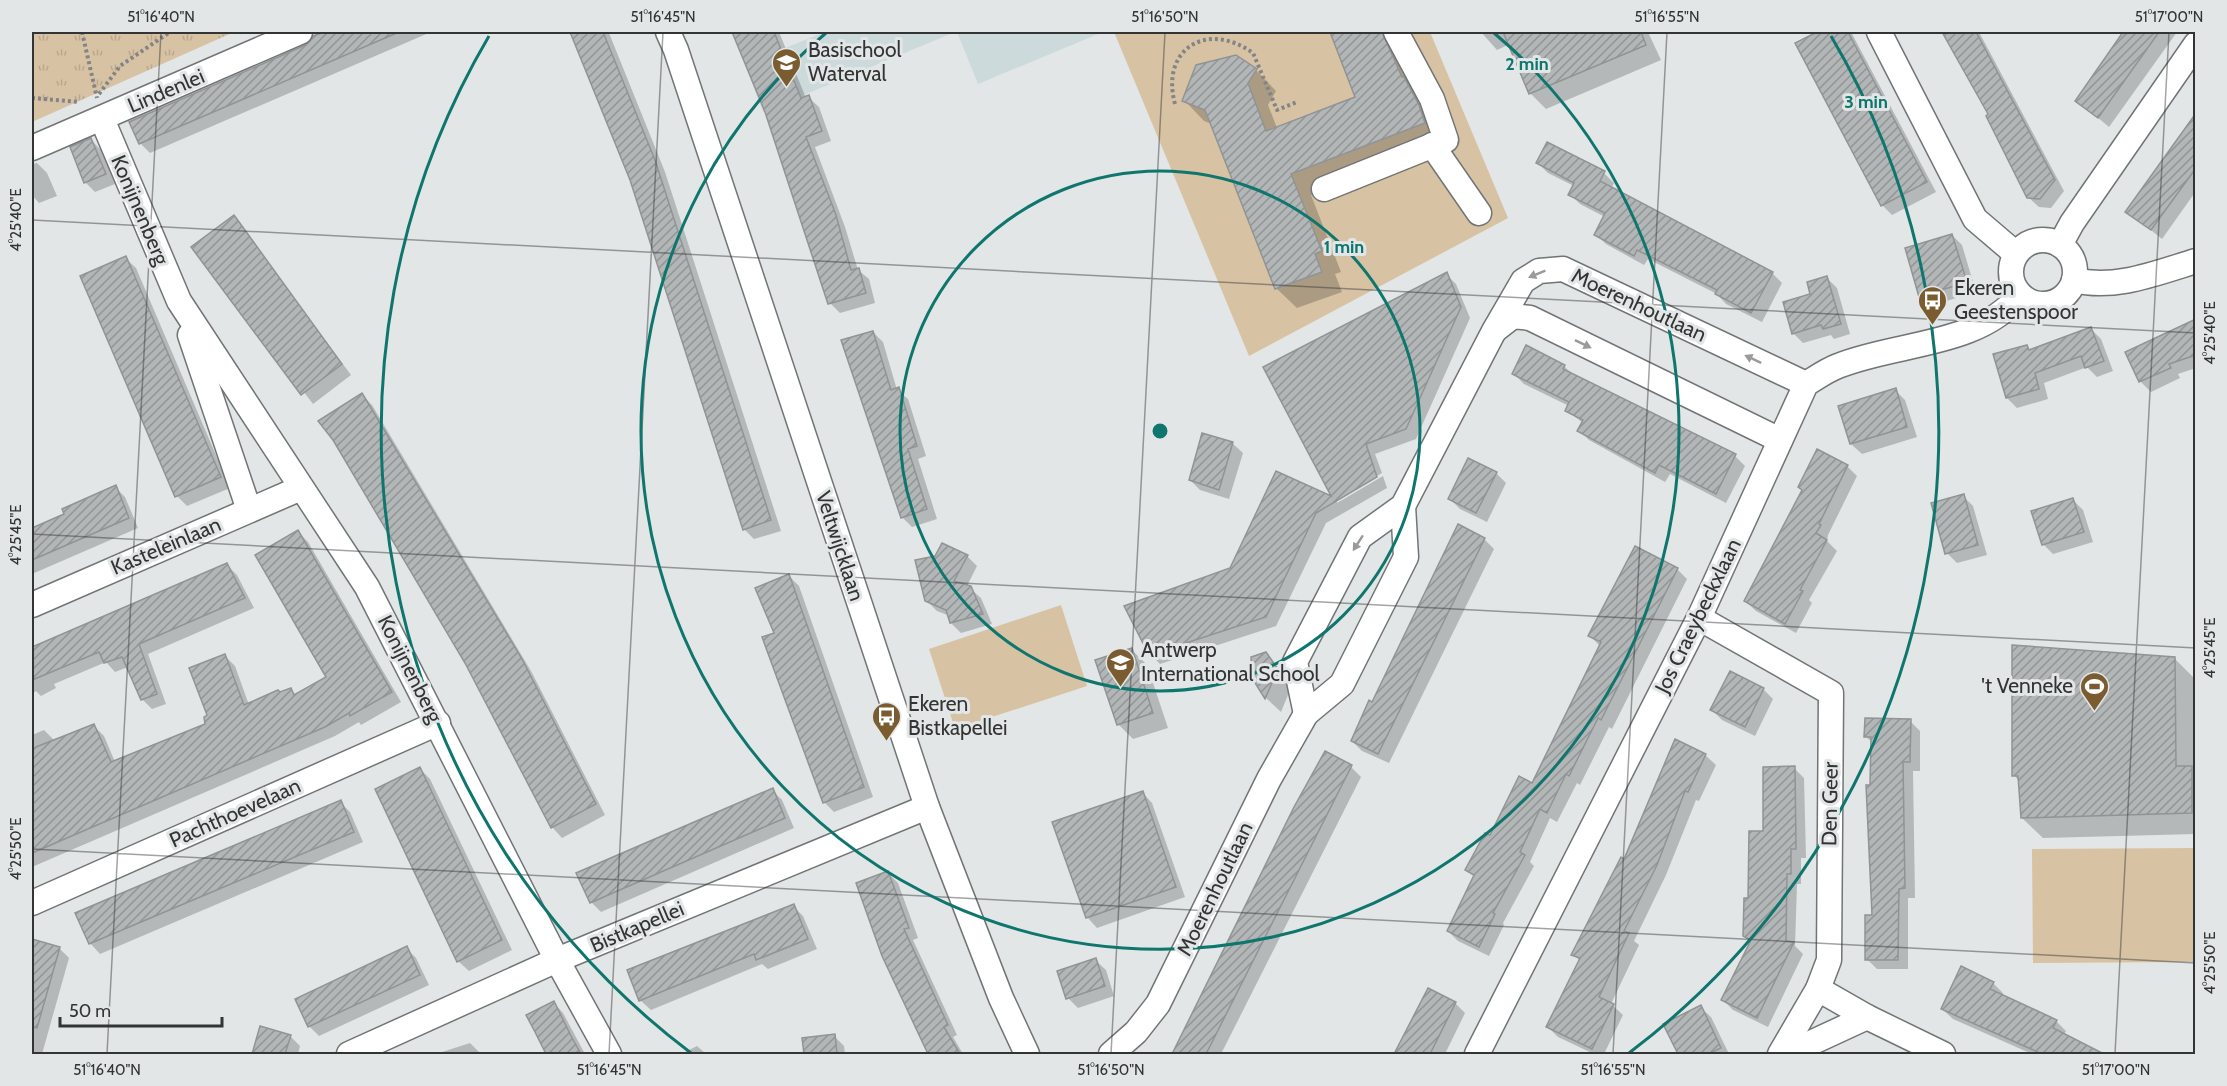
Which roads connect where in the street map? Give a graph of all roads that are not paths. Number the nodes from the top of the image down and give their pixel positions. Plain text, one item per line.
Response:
1 (300, 32) edge
2 (668, 32) edge
3 (1396, 32) edge
4 (1879, 32) edge
5 (2196, 44) edge
6 (99, 106) junction
7 (1432, 145) junction
8 (32, 148) edge
9 (1324, 189) dead end
10 (1479, 213) dead end
11 (2060, 245) junction
12 (2016, 254) junction
13 (2196, 261) edge
14 (2074, 280) junction
15 (2020, 295) junction
16 (179, 302) junction
17 (1494, 331) junction
18 (1806, 384) junction
19 (1780, 440) junction
20 (301, 488) junction
21 (1403, 506) junction
22 (249, 510) junction
23 (32, 605) edge
24 (1699, 618) junction
25 (1306, 714) junction
26 (438, 723) junction
27 (927, 807) junction
28 (32, 903) edge
29 (557, 960) junction
30 (1818, 989) junction
31 (1867, 1017) junction
32 (1485, 1052) edge
33 (349, 1054) edge
34 (609, 1054) edge
35 (1028, 1054) edge
36 (1111, 1054) edge
37 (1780, 1054) edge
38 (1787, 1054) edge
39 (1943, 1054) edge

1 - 6 street, Lindenlei
2 - 27 street, Veltwijcklaan
3 - 7 street
4 - 12 street
5 - 11 street
6 - 8 street, Lindenlei
6 - 16 street, Konijnenberg
7 - 9 street
7 - 10 street
11 - 12 street
11 - 14 street
12 - 15 street
13 - 14 street
14 - 15 street
15 - 18 street
16 - 20 street, Konijnenberg
16 - 22 street, Konijnenberg
18 -> 17 street, Moerenhoutlaan
17 -> 19 street
17 - 21 street, Moerenhoutlaan
18 - 19 street, Jos Craeybeckxlaan
19 - 24 street, Jos Craeybeckxlaan
20 - 22 street, Kasteleinlaan
20 - 26 street, Konijnenberg
21 - 25 street, Moerenhoutlaan
21 -> 25 street, Moerenhoutlaan
22 - 23 street, Kasteleinlaan
24 - 30 street, Den Geer
24 - 32 street, Jos Craeybeckxlaan
25 - 36 street, Moerenhoutlaan
26 - 28 street, Pachthoevelaan
26 - 29 street, Konijnenberg
27 - 29 street, Bistkapellei
27 - 35 street, Veltwijcklaan
29 - 33 street, Bistkapellei
29 - 34 street, Konijnenberg
30 - 31 street
30 - 37 street, Den Geer
31 - 38 street
31 - 39 street

